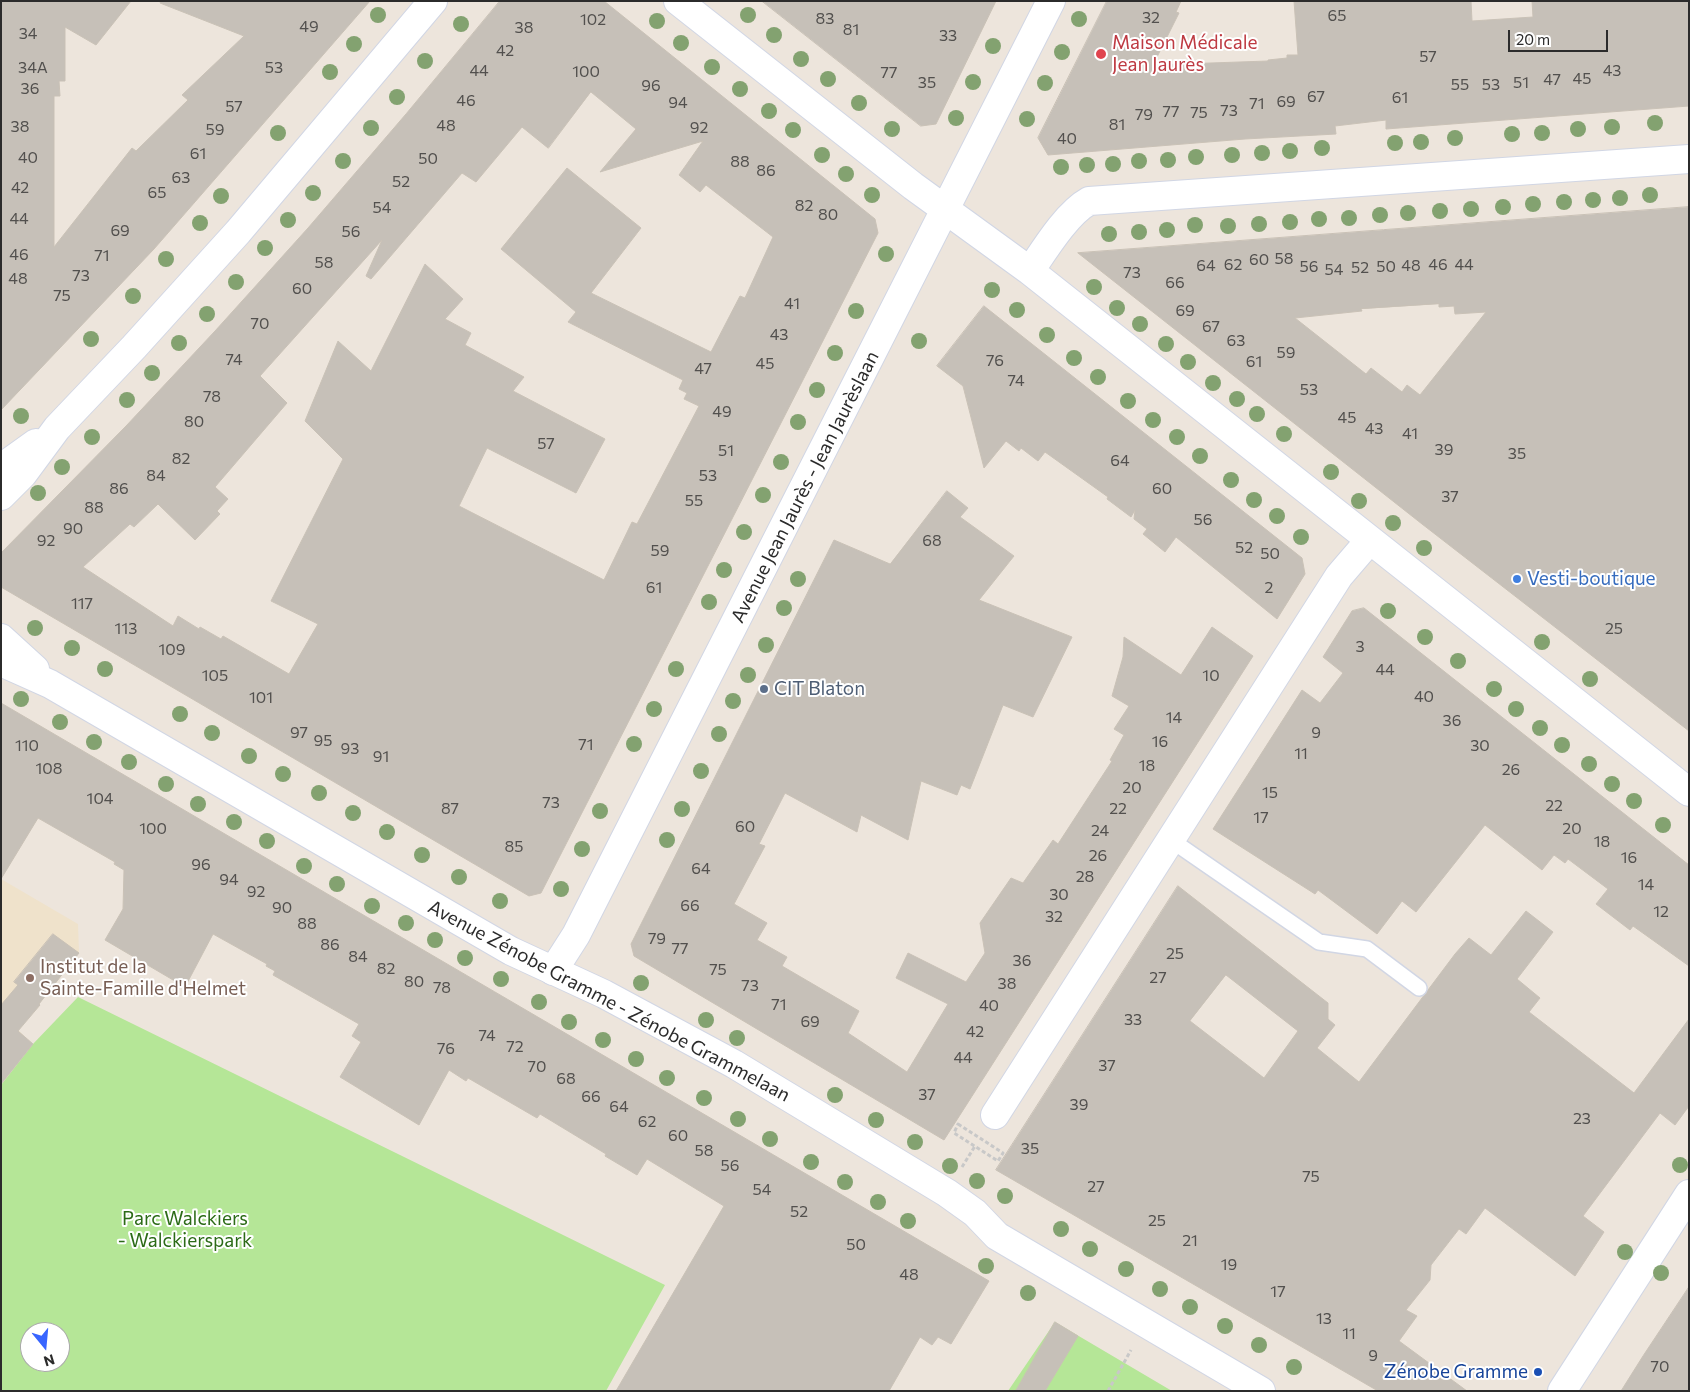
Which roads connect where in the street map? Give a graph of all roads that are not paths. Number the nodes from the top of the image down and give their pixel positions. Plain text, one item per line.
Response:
1 (433, 1) edge
2 (678, 1) edge
3 (1051, 1) edge
4 (1689, 159) edge
5 (945, 210) junction
6 (1030, 271) junction
7 (57, 428) junction
8 (1, 468) edge
9 (1, 496) edge
10 (1369, 541) junction
11 (1, 638) edge
12 (1, 662) edge
13 (50, 684) junction
14 (1689, 792) edge
15 (1171, 840) junction
16 (553, 971) junction
17 (1418, 988) dead end
18 (995, 1115) dead end
19 (1689, 1194) edge
20 (1261, 1391) edge
21 (1562, 1391) edge

1 - 7 street
2 - 5 street
3 - 5 street, Avenue Jean Jaurès - Jean Jaurèslaan
4 - 6 street
5 - 6 street
5 - 16 street, Avenue Jean Jaurès - Jean Jaurèslaan
6 - 10 street
7 - 8 street
7 - 9 street
10 - 14 street
10 - 15 street
11 - 13 street, Avenue Zénobe Gramme - Zénobe Grammelaan
12 - 13 street, Avenue Zénobe Gramme - Zénobe Grammelaan
13 - 16 street, Avenue Zénobe Gramme - Zénobe Grammelaan
15 - 17 lane
15 - 18 street
16 - 20 street, Avenue Zénobe Gramme - Zénobe Grammelaan
19 - 21 street

